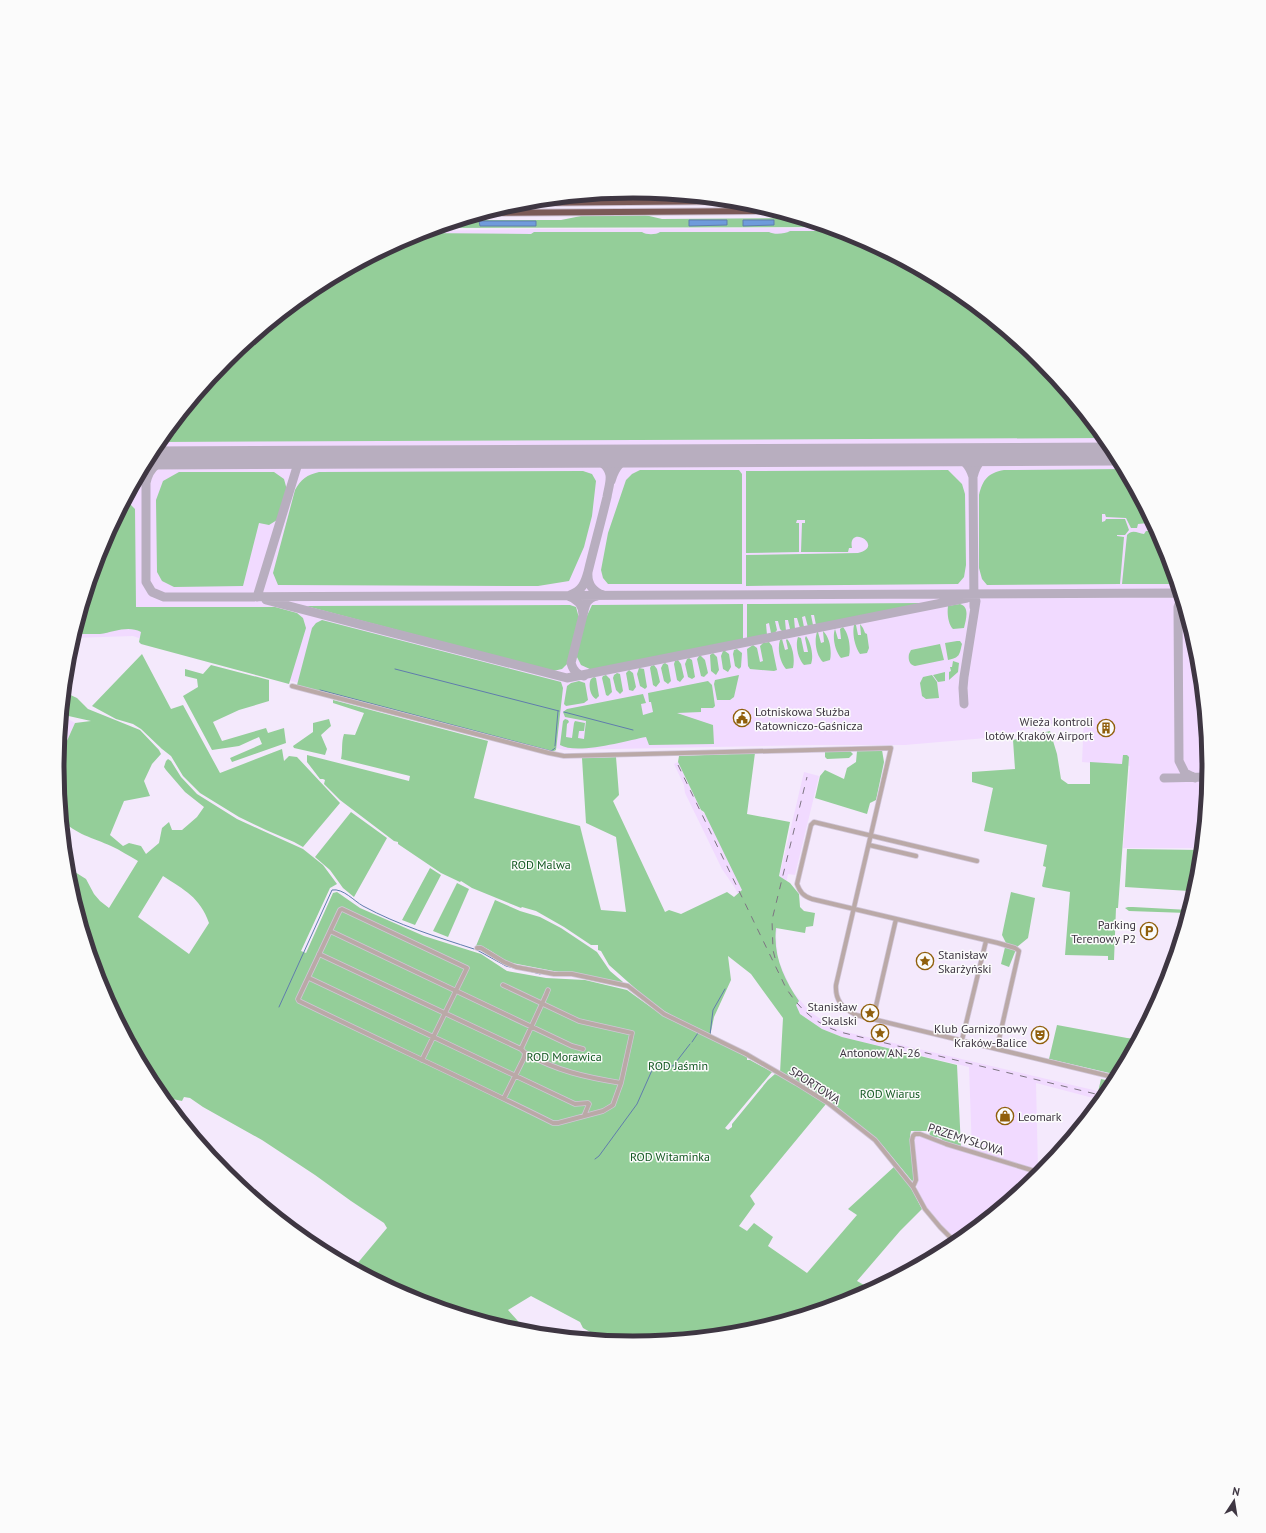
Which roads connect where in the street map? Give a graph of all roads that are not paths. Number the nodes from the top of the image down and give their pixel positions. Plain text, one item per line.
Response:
1 (699, 201) edge
2 (555, 203) edge
3 (757, 211) edge
4 (503, 213) edge
5 (292, 686) dead end
6 (871, 836) junction
7 (869, 845) junction
8 (916, 856) dead end
9 (977, 861) dead end
10 (854, 909) junction
11 (896, 919) junction
12 (330, 931) junction
13 (986, 941) junction
14 (477, 948) dead end
15 (319, 954) junction
16 (309, 978) junction
17 (503, 985) dead end
18 (456, 990) junction
19 (548, 990) dead end
20 (542, 1003) junction
21 (444, 1014) junction
22 (873, 1019) junction
23 (531, 1027) junction
24 (433, 1038) junction
25 (962, 1040) junction
26 (997, 1048) junction
27 (520, 1049) junction
28 (583, 1049) dead end
29 (525, 1053) junction
30 (422, 1060) junction
31 (515, 1076) junction
32 (1110, 1076) edge
33 (621, 1083) junction
34 (504, 1098) junction
35 (584, 1116) junction
36 (1033, 1171) edge
37 (912, 1187) junction
38 (951, 1238) edge

1 - 2 highway
3 - 4 highway
5 - 6 street
6 - 7 street
6 - 9 street
6 - 10 street
7 - 8 street
7 - 10 street
10 - 11 street
10 - 22 street
11 - 13 street
11 - 22 street
12 - 15 street
12 - 18 street
12 - 18 street
13 - 25 street
13 - 26 street
14 - 37 street, SPORTOWA
15 - 16 street
15 - 21 street
16 - 24 street
16 - 30 street
17 - 20 street
18 - 21 street
18 - 23 street
19 - 20 street
20 - 23 street
20 - 33 street
21 - 24 street
21 - 27 street
22 - 25 street
23 - 27 street
23 - 28 street
24 - 30 street
24 - 31 street
25 - 26 street
26 - 32 street
27 - 29 street
29 - 31 street
29 - 33 street
30 - 34 street
31 - 34 street
31 - 35 street
33 - 35 street
34 - 35 street
36 - 37 street, PRZEMYSŁOWA
37 - 38 street, SPORTOWA

